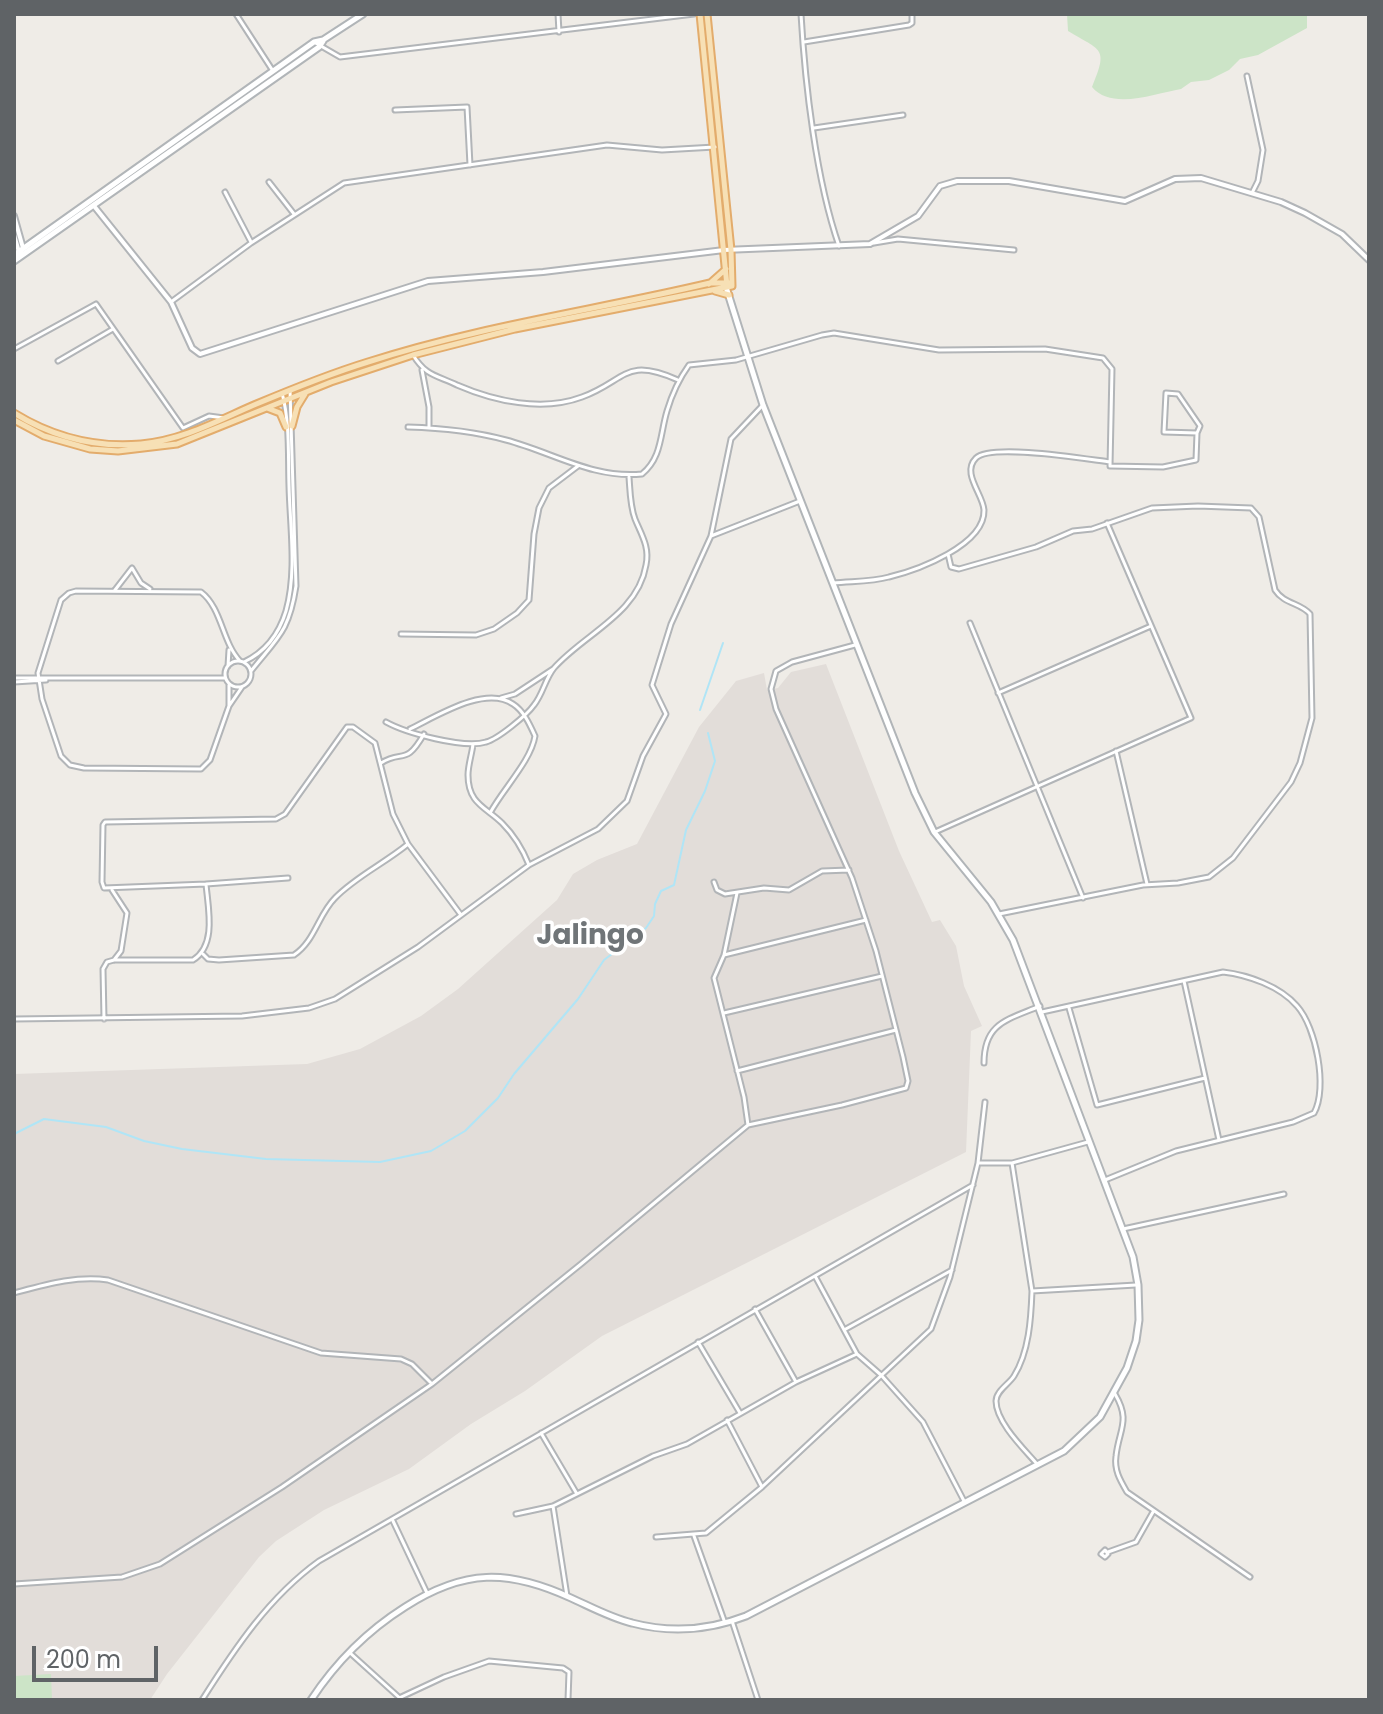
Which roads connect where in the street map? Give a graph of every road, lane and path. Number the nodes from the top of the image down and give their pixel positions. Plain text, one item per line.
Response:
1 (236, 14) edge
2 (363, 14) edge
3 (558, 14) edge
4 (702, 14) edge
5 (801, 14) edge
6 (912, 14) edge
7 (559, 32) junction
8 (804, 42) junction
9 (317, 44) junction
10 (273, 72) junction
11 (1247, 76) dead end
12 (395, 110) dead end
13 (903, 115) dead end
14 (814, 128) junction
15 (718, 147) junction
16 (470, 165) junction
17 (269, 182) dead end
18 (225, 192) dead end
19 (1252, 193) junction
20 (94, 206) junction
21 (294, 215) junction
22 (14, 216) edge
23 (14, 235) edge
24 (251, 243) junction
25 (870, 244) junction
26 (839, 246) junction
27 (728, 250) junction
28 (1014, 250) dead end
29 (19, 255) edge
30 (1369, 260) edge
31 (726, 269) junction
32 (730, 285) junction
33 (710, 287) junction
34 (730, 296) junction
35 (171, 302) junction
36 (113, 329) junction
37 (14, 349) edge
38 (413, 355) junction
39 (746, 357) junction
40 (58, 361) dead end
41 (422, 370) junction
42 (678, 380) junction
43 (308, 391) junction
44 (286, 397) junction
45 (763, 405) junction
46 (266, 408) junction
47 (14, 413) edge
48 (226, 418) junction
49 (14, 420) edge
50 (289, 426) junction
51 (408, 427) dead end
52 (429, 428) junction
53 (1197, 433) junction
54 (1110, 462) junction
55 (578, 466) junction
56 (629, 476) junction
57 (800, 501) junction
58 (1107, 523) junction
59 (711, 536) junction
60 (948, 554) junction
61 (833, 583) junction
62 (114, 591) junction
63 (153, 591) junction
64 (970, 623) dead end
65 (1151, 626) junction
66 (401, 634) dead end
67 (857, 645) junction
68 (229, 650) junction
69 (242, 662) junction
70 (228, 666) junction
71 (554, 668) junction
72 (251, 671) junction
73 (225, 678) junction
74 (14, 680) edge
75 (39, 680) junction
76 (229, 684) junction
77 (242, 687) junction
78 (998, 693) junction
79 (501, 698) junction
80 (229, 706) junction
81 (523, 715) junction
82 (386, 722) dead end
83 (408, 730) junction
84 (424, 734) junction
85 (473, 744) junction
86 (1116, 751) junction
87 (381, 763) junction
88 (1037, 786) junction
89 (490, 813) junction
90 (934, 832) junction
91 (408, 844) junction
92 (529, 865) junction
93 (849, 870) junction
94 (288, 878) dead end
95 (714, 882) dead end
96 (206, 884) junction
97 (1147, 885) junction
98 (112, 889) junction
99 (737, 893) junction
100 (1083, 898) junction
101 (999, 914) junction
102 (461, 915) junction
103 (866, 920) junction
104 (203, 954) junction
105 (724, 955) junction
106 (114, 960) junction
107 (882, 976) junction
108 (1184, 981) junction
109 (1069, 1007) junction
110 (1041, 1009) junction
111 (724, 1013) junction
112 (14, 1019) edge
113 (104, 1019) junction
114 (896, 1030) junction
115 (984, 1063) dead end
116 (737, 1071) junction
117 (1205, 1078) junction
118 (985, 1102) dead end
119 (748, 1125) junction
120 (1219, 1140) junction
121 (1090, 1141) junction
122 (978, 1163) junction
123 (1012, 1163) junction
124 (1105, 1180) junction
125 (973, 1185) junction
126 (1284, 1194) dead end
127 (1123, 1229) junction
128 (952, 1270) junction
129 (814, 1275) junction
130 (1138, 1285) junction
131 (1032, 1291) junction
132 (14, 1293) edge
133 (755, 1309) junction
134 (844, 1330) junction
135 (698, 1342) junction
136 (857, 1354) junction
137 (881, 1375) junction
138 (796, 1382) junction
139 (432, 1384) junction
140 (1115, 1394) junction
141 (740, 1413) junction
142 (727, 1420) junction
143 (541, 1433) junction
144 (1039, 1466) junction
145 (762, 1487) junction
146 (577, 1494) junction
147 (966, 1504) junction
148 (553, 1506) junction
149 (1153, 1512) junction
150 (516, 1514) dead end
151 (392, 1519) junction
152 (694, 1536) junction
153 (656, 1537) dead end
154 (1108, 1552) dead end
155 (1250, 1577) dead end
156 (14, 1584) edge
157 (427, 1593) junction
158 (567, 1596) junction
159 (728, 1622) junction
160 (349, 1652) junction
161 (400, 1699) edge
162 (202, 1700) edge
163 (311, 1700) edge
164 (568, 1700) edge
165 (758, 1700) edge

1 - 10 street
2 - 9 main road
3 - 7 street
4 - 7 street
4 - 15 main road
5 - 8 street
6 - 8 street
7 - 9 street
8 - 14 street
9 - 10 main road
9 - 20 main road
10 - 29 main road
11 - 19 street
12 - 16 street
13 - 14 street
14 - 26 street
15 - 16 street
15 - 27 main road
16 - 21 street
17 - 21 street
18 - 24 street
19 - 25 street
19 - 30 street
20 - 29 main road
20 - 35 street
21 - 24 street
22 - 29 street
23 - 29 street
24 - 35 street
25 - 26 street
25 - 28 street
26 - 27 street
27 - 31 main road
27 - 32 main road
27 - 35 street
31 - 32 main road
31 - 33 main road
32 - 33 main road
32 - 34 main road
33 - 34 main road
33 - 38 main road
33 - 44 main road
34 - 39 main road
36 - 37 street
36 - 40 street
36 - 48 street
38 - 41 street
38 - 43 main road
39 - 42 street
39 - 45 main road
39 - 54 street
41 - 42 street
41 - 52 street
42 - 56 street
43 - 44 main road
43 - 50 main road
44 - 46 main road
44 - 48 main road
44 - 50 street
45 - 57 main road
45 - 59 street
46 - 49 main road
46 - 50 main road
47 - 48 main road
50 - 69 street
50 - 72 street
51 - 52 street
52 - 55 street
53 - 53 street
53 - 54 street
54 - 60 street
55 - 56 street
55 - 66 street
56 - 71 street
57 - 59 street
57 - 61 main road
58 - 60 street
58 - 65 street
58 - 97 street
59 - 92 street
60 - 61 street
61 - 67 main road
62 - 63 street
62 - 63 street
62 - 75 street
63 - 68 street
64 - 78 street
65 - 78 street
65 - 86 street
67 - 90 main road
67 - 93 street
68 - 69 street
68 - 70 street
69 - 70 street
69 - 72 street
70 - 73 street
71 - 79 street
71 - 81 street
72 - 77 street
73 - 75 street
73 - 76 street
74 - 75 street
75 - 80 street
76 - 77 street
76 - 80 street
77 - 80 street
78 - 88 street
79 - 81 street
79 - 83 street
81 - 85 street
81 - 89 street
82 - 83 street
83 - 84 street
84 - 85 street
84 - 87 street
85 - 89 street
86 - 88 street
86 - 97 street
87 - 91 street
87 - 98 street
88 - 90 street
88 - 100 street
89 - 92 street
90 - 101 main road
91 - 102 street
91 - 104 street
92 - 102 street
93 - 99 street
93 - 103 street
94 - 96 street
95 - 99 street
96 - 98 street
96 - 104 street
97 - 100 street
98 - 106 street
99 - 105 street
100 - 101 street
101 - 110 main road
102 - 113 street
103 - 105 street
103 - 107 street
104 - 106 street
105 - 111 street
106 - 113 street
107 - 111 street
107 - 114 street
108 - 109 street
108 - 117 street
108 - 120 street
109 - 110 street
109 - 117 street
110 - 115 street
110 - 121 main road
111 - 116 street
112 - 113 street
114 - 116 street
114 - 119 street
116 - 119 street
117 - 120 street
118 - 122 street
119 - 139 street
120 - 124 street
121 - 123 street
121 - 124 main road
122 - 123 street
122 - 125 street
123 - 131 street
124 - 127 main road
125 - 128 street
125 - 129 street
126 - 127 street
127 - 130 main road
128 - 134 street
128 - 137 street
129 - 133 street
129 - 134 street
130 - 131 street
130 - 140 main road
131 - 144 street
132 - 139 street
133 - 135 street
133 - 138 street
134 - 136 street
135 - 141 street
135 - 143 street
136 - 137 street
136 - 138 street
137 - 145 street
137 - 147 street
138 - 141 street
139 - 156 street
140 - 144 main road
140 - 149 street
141 - 142 street
142 - 145 street
142 - 146 street
143 - 146 street
143 - 151 street
144 - 147 main road
145 - 152 street
146 - 148 street
147 - 159 main road
148 - 150 street
148 - 158 street
149 - 154 street
149 - 155 street
151 - 157 street
151 - 162 street
152 - 153 street
152 - 159 street
157 - 158 main road
157 - 160 main road
158 - 159 main road
159 - 165 street
160 - 161 street
160 - 163 main road
161 - 164 street

